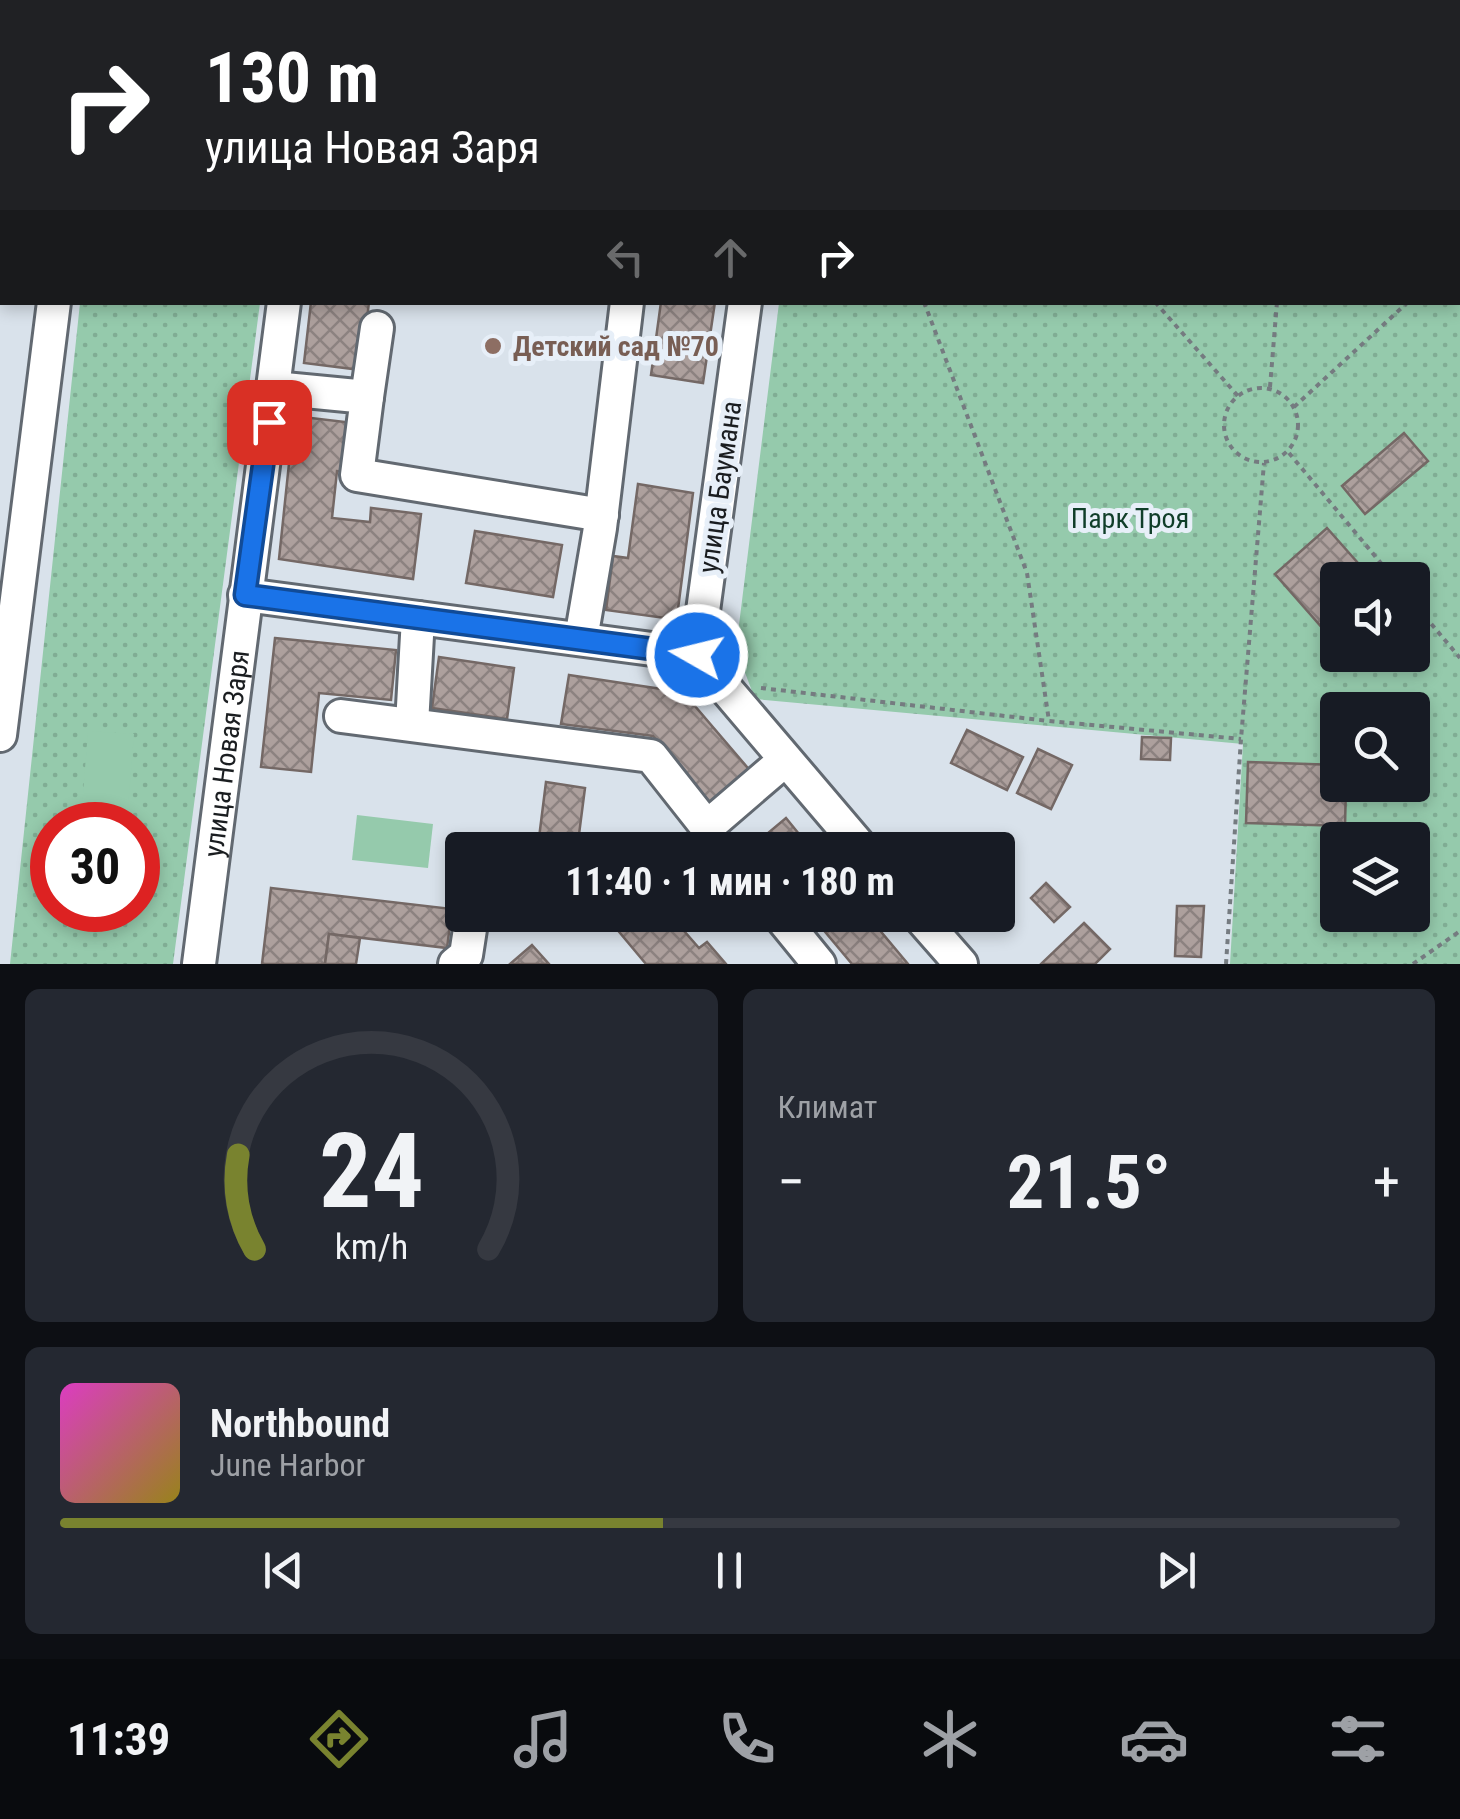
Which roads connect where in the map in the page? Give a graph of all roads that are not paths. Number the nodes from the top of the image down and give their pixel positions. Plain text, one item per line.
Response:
1 (54, 305) edge
2 (284, 305) edge
3 (626, 305) edge
4 (745, 305) edge
5 (376, 328) dead end
6 (274, 388) junction
7 (367, 397) junction
8 (602, 514) junction
9 (245, 595) junction
10 (418, 618) junction
11 (581, 640) junction
12 (697, 655) junction
13 (341, 716) dead end
14 (412, 724) junction
15 (0, 735) edge
16 (785, 760) junction
17 (711, 832) edge
18 (722, 832) edge
19 (847, 832) edge
20 (470, 932) edge
21 (793, 932) edge
22 (933, 932) edge
23 (199, 964) edge
24 (455, 964) edge
25 (819, 964) edge
26 (960, 964) edge

1 - 15 street
2 - 6 street, улица Новая Заря
3 - 8 street
4 - 12 street, улица Баумана
5 - 7 street
6 - 7 street
6 - 9 street, улица Новая Заря
7 - 8 street
8 - 11 street
9 - 10 street
9 - 23 street, улица Новая Заря
10 - 11 street
10 - 14 street
11 - 12 street
12 - 16 street
13 - 14 street
14 - 17 street
16 - 18 street
16 - 19 street
20 - 24 street
21 - 25 street
22 - 26 street

